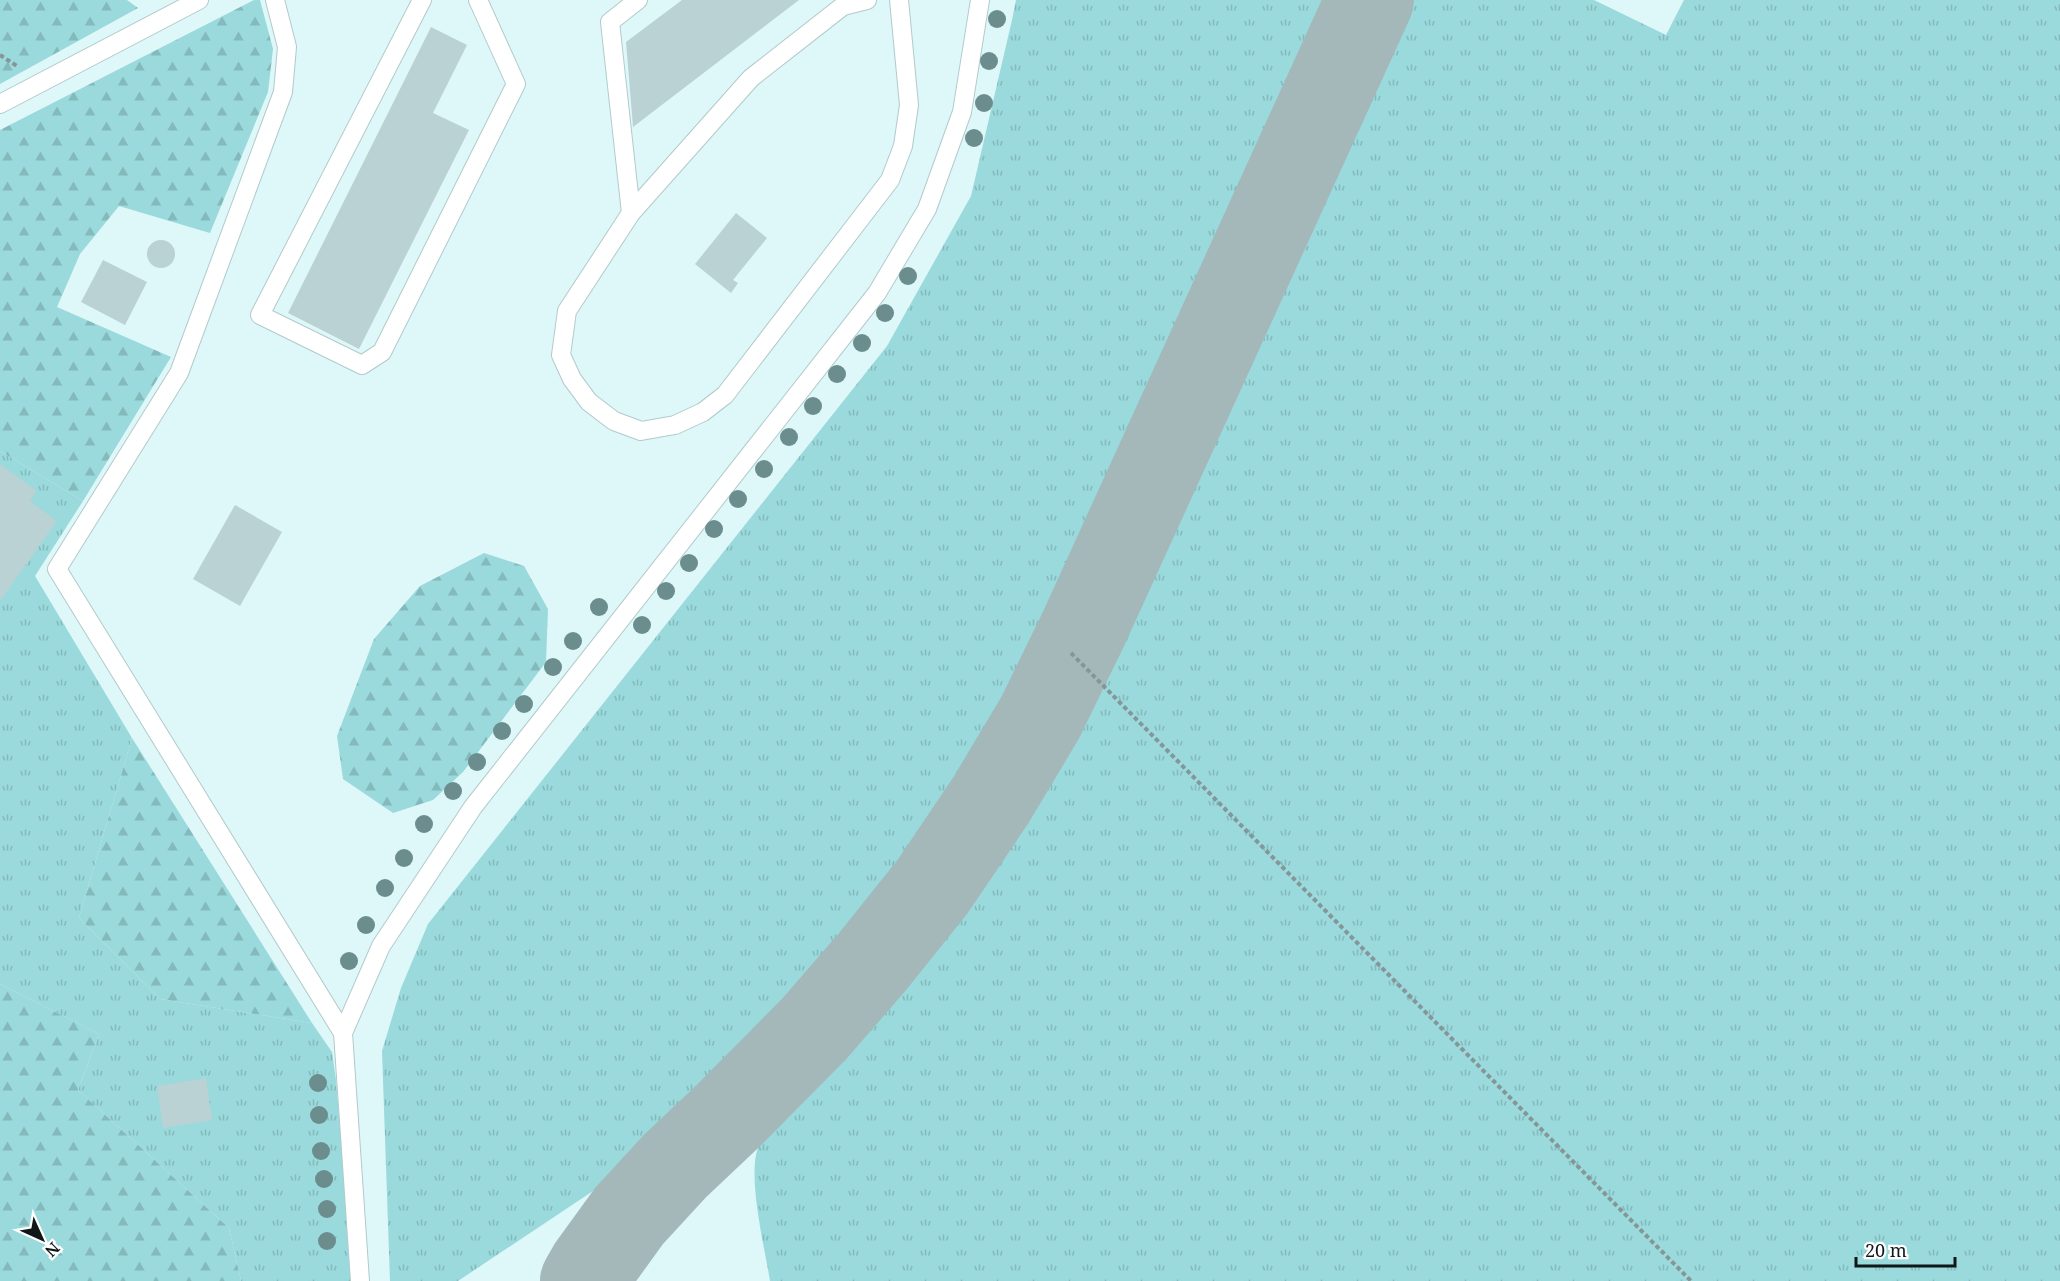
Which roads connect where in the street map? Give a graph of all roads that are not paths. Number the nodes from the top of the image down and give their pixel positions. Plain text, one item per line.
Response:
1 (199, 0) edge
2 (275, 0) edge
3 (422, 0) edge
4 (478, 0) edge
5 (638, 0) edge
6 (867, 0) edge
7 (899, 0) edge
8 (980, 0) edge
9 (0, 104) edge
10 (631, 213) junction
11 (343, 1033) junction
12 (360, 1281) edge

1 - 9 lane
2 - 11 lane
3 - 4 lane
5 - 10 lane
6 - 10 lane
7 - 10 lane
8 - 11 lane
11 - 12 lane

